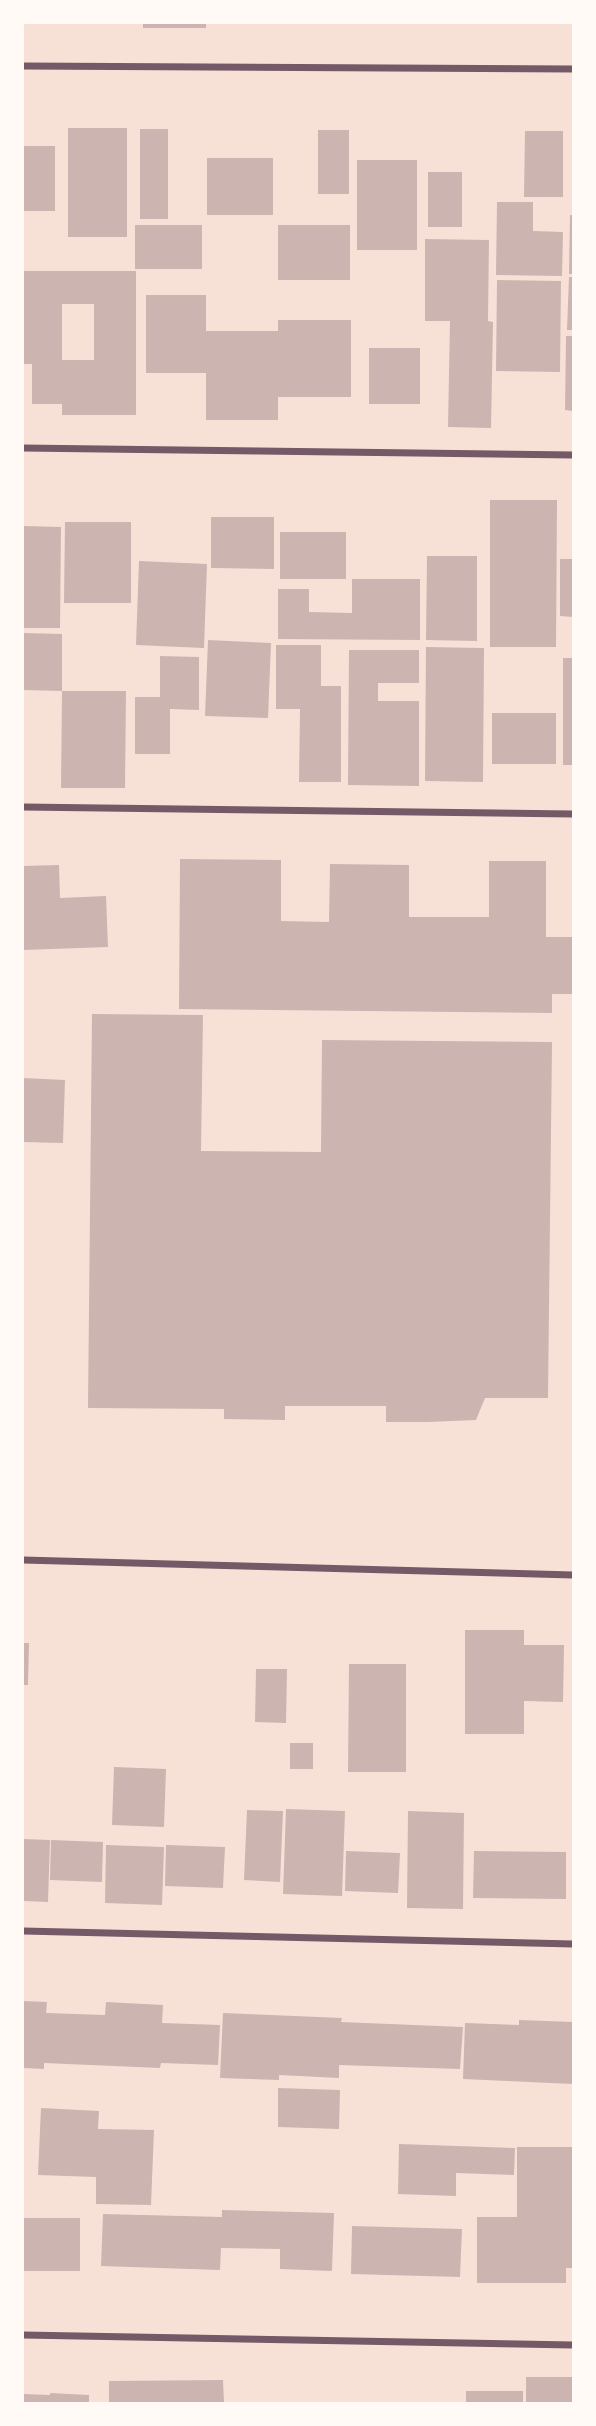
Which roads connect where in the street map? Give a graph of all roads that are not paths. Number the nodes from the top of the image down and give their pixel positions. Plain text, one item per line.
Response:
1 (23, 65) edge
2 (573, 69) edge
3 (23, 448) edge
4 (573, 455) edge
5 (23, 807) edge
6 (573, 814) edge
7 (23, 1560) edge
8 (573, 1575) edge
9 (23, 1931) edge
10 (573, 1944) edge
11 (23, 2335) edge
12 (573, 2345) edge

1 - 2 street
3 - 4 street
5 - 6 street
7 - 8 street
9 - 10 street
11 - 12 street

